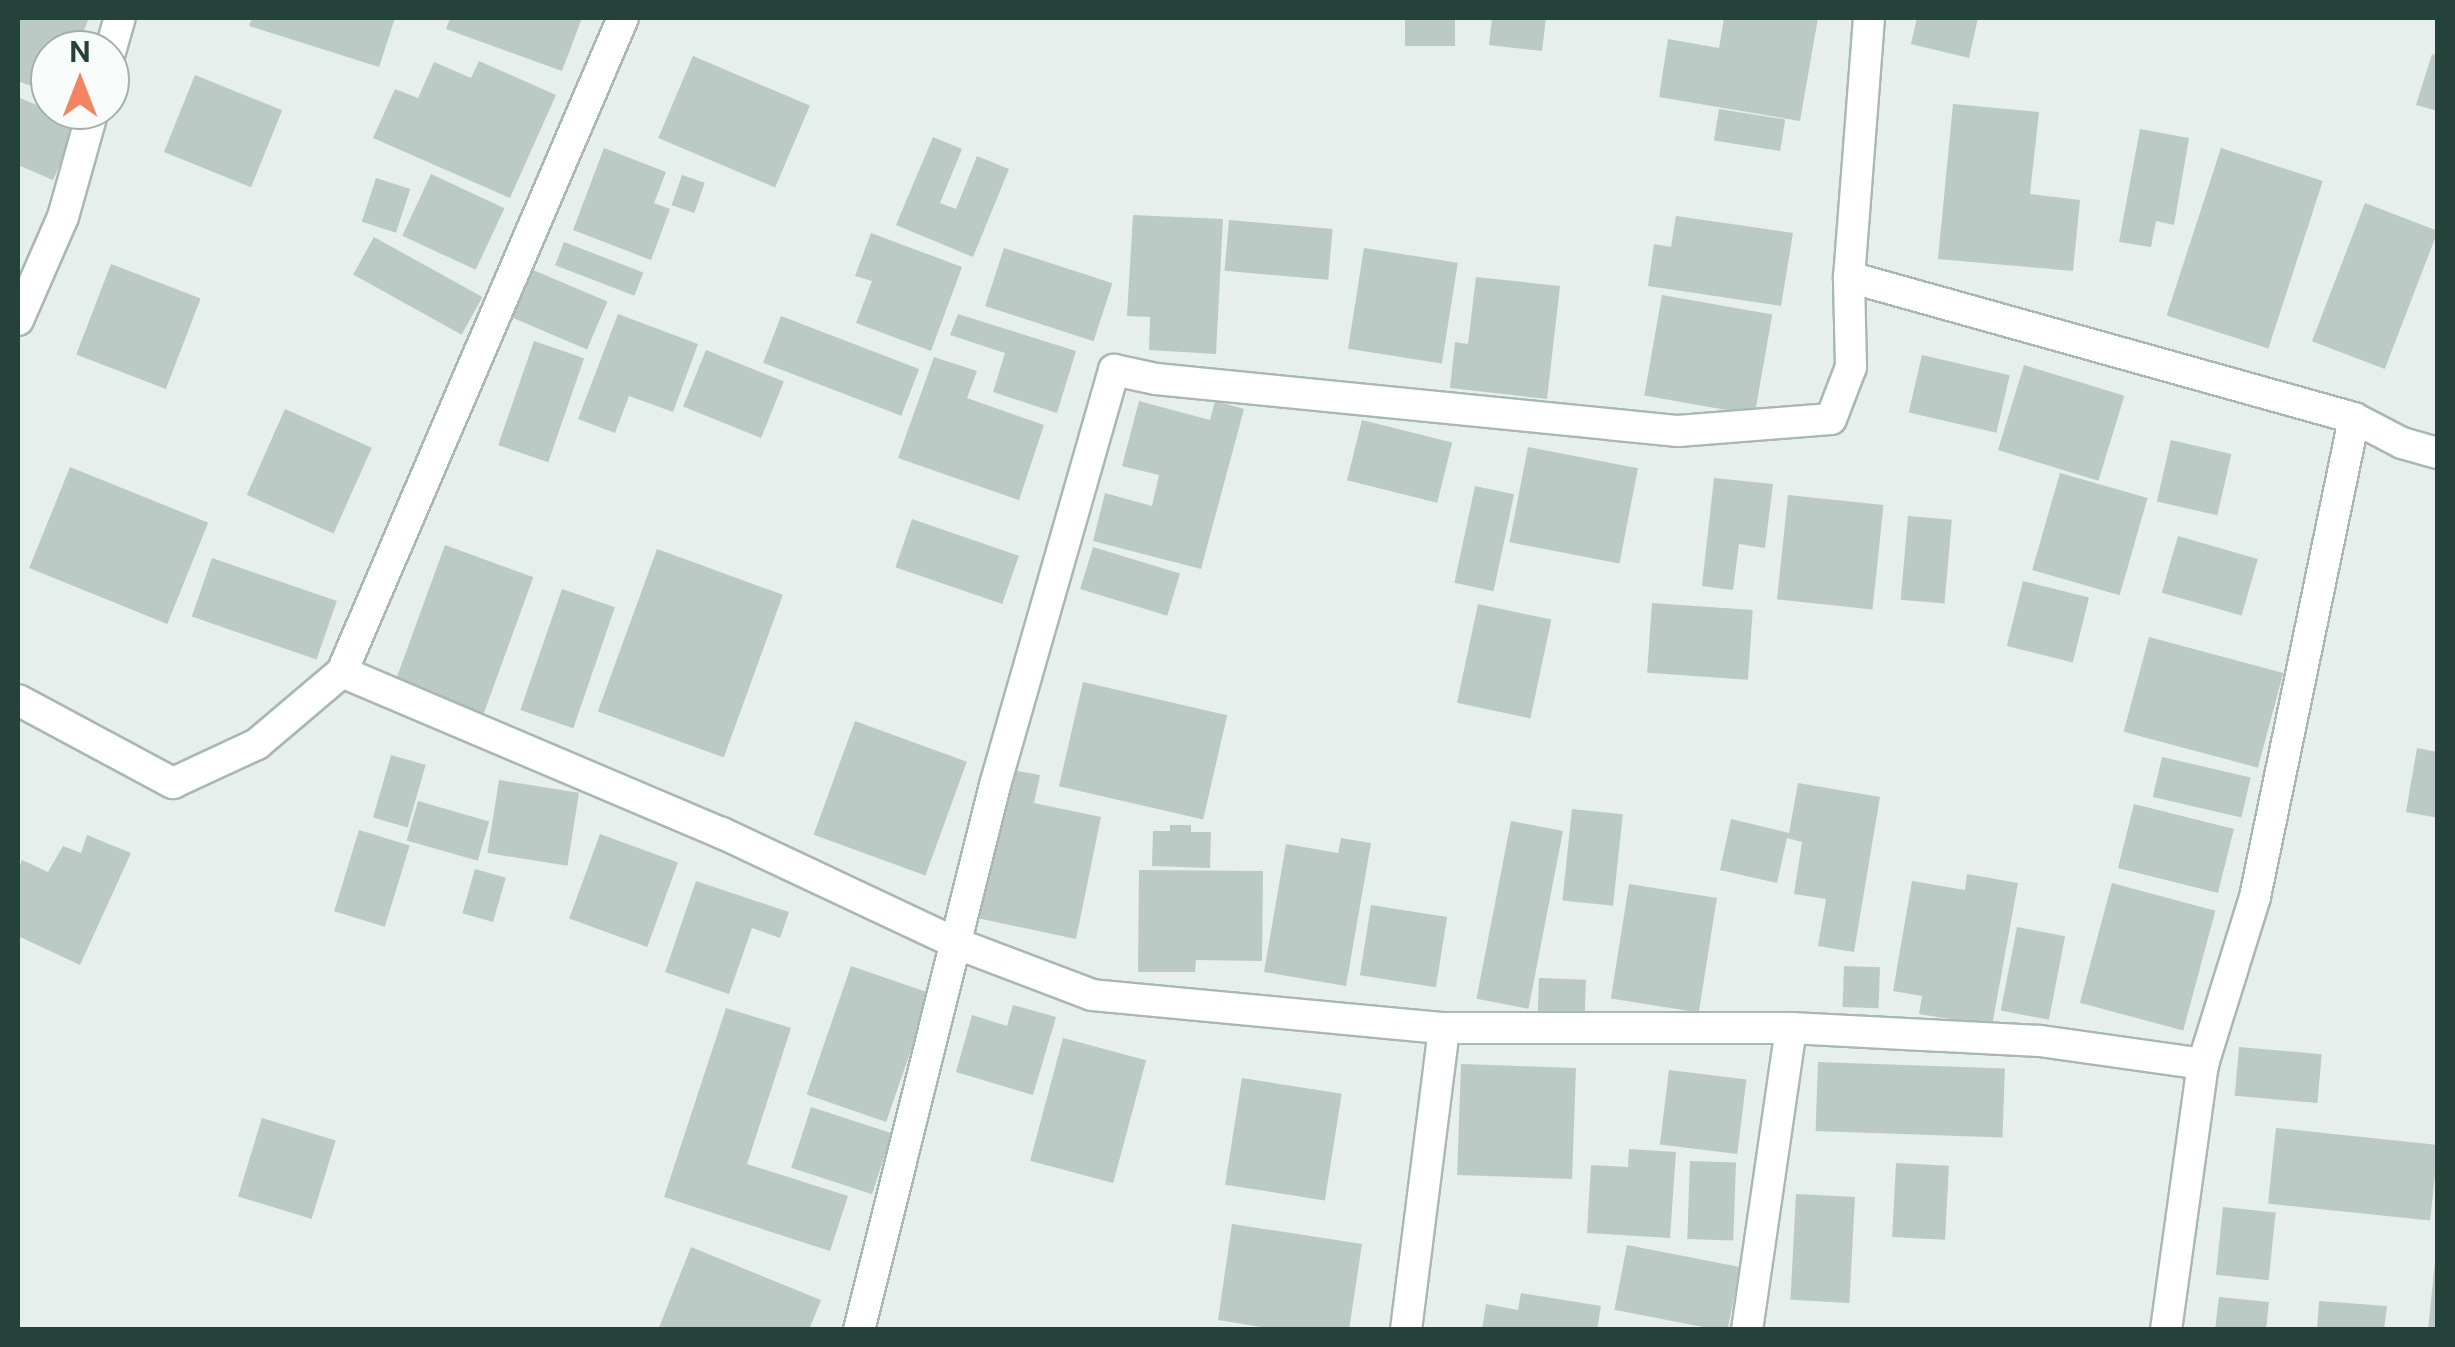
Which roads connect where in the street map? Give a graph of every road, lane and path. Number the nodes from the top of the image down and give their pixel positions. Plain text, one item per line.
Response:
1 (623, 18) edge
2 (1869, 18) edge
3 (88, 130) edge
4 (1849, 277) junction
5 (18, 320) edge
6 (2354, 418) junction
7 (2438, 453) edge
8 (342, 672) junction
9 (18, 700) edge
10 (958, 944) junction
11 (1444, 1028) junction
12 (1791, 1028) junction
13 (2203, 1064) junction
14 (858, 1330) edge
15 (1406, 1330) edge
16 (1748, 1330) edge
17 (2166, 1330) edge

1 - 8 street
2 - 4 street
3 - 5 street
4 - 6 street
4 - 10 street
6 - 7 street
6 - 13 street
8 - 9 street
8 - 10 street
10 - 11 street
10 - 14 street
11 - 12 street
11 - 15 street
12 - 13 street
12 - 16 street
13 - 17 street

